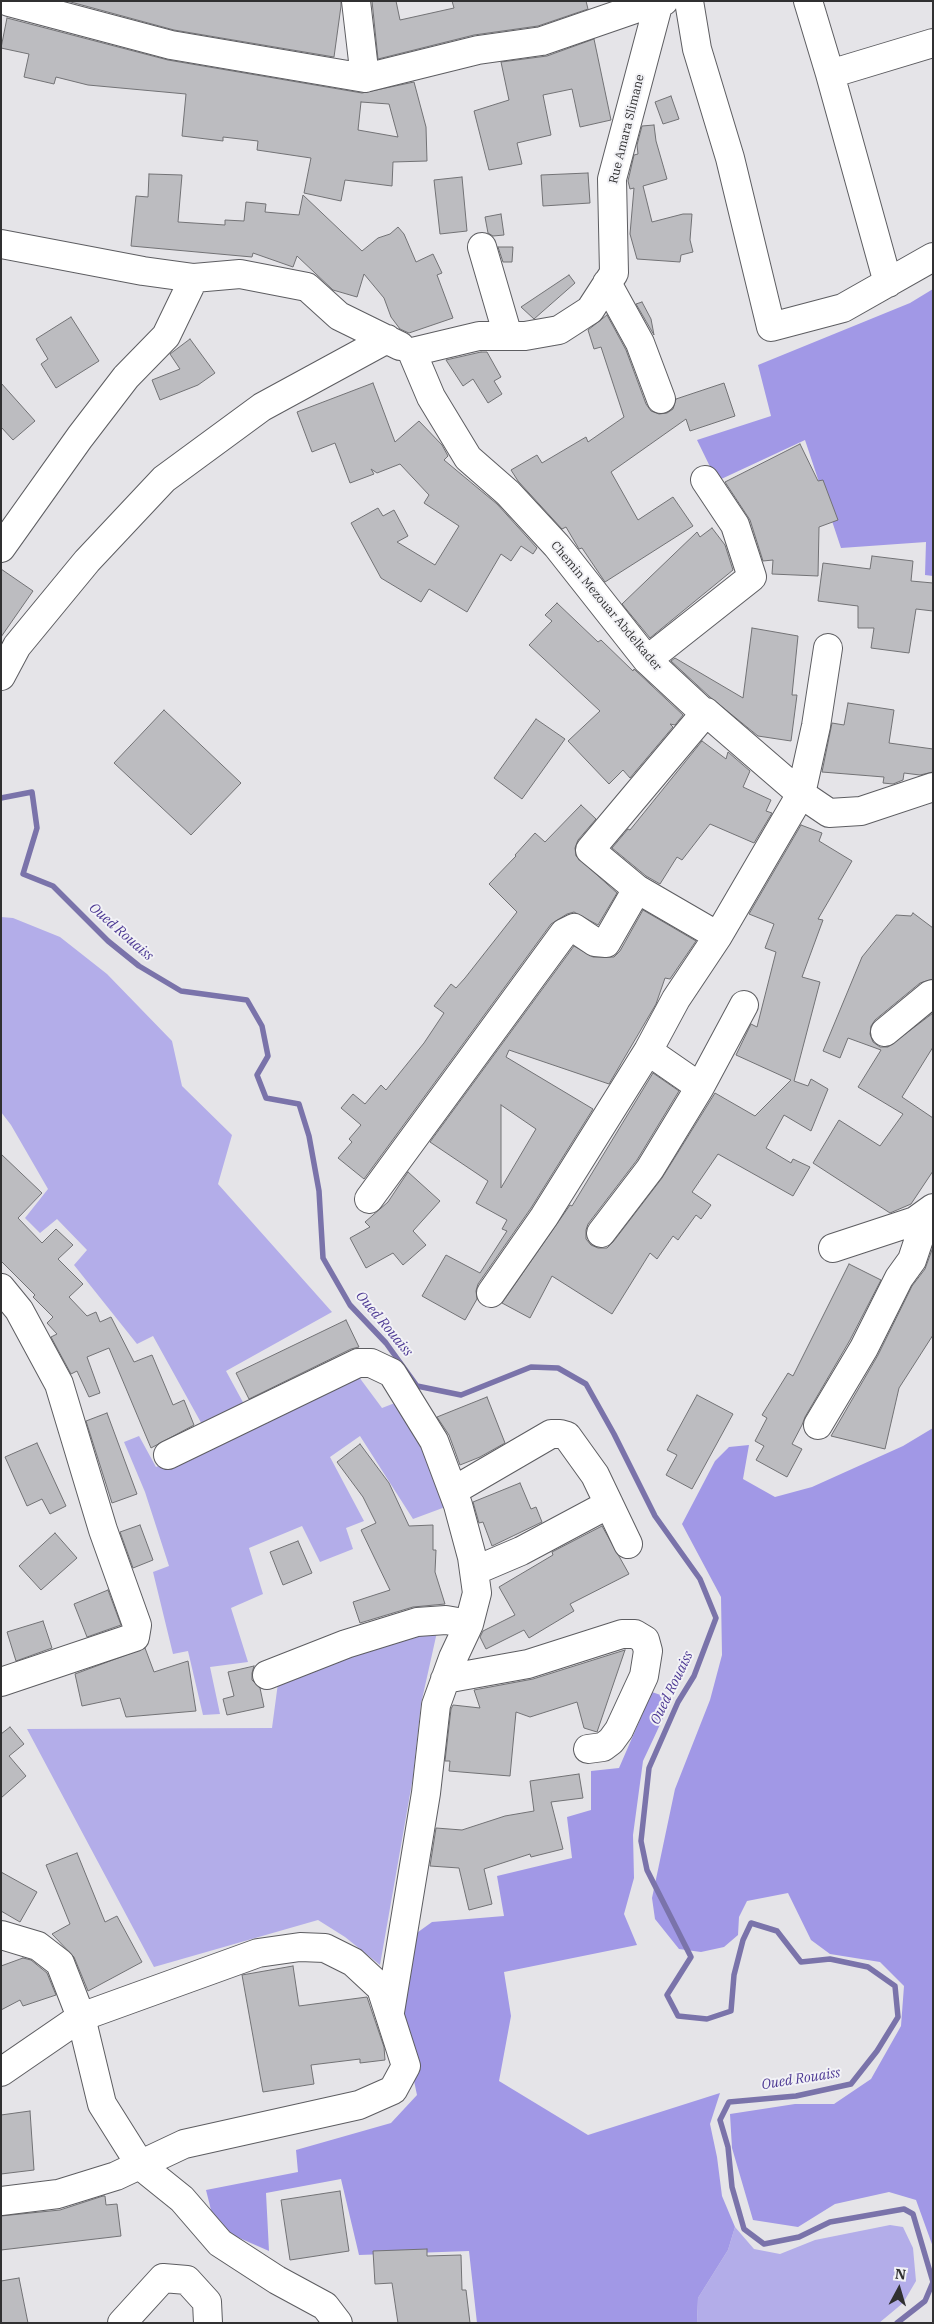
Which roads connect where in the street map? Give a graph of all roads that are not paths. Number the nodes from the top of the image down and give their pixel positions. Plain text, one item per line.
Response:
1 (356, 1) edge
2 (689, 1) edge
3 (808, 1) edge
4 (9, 2) edge
5 (661, 2) edge
6 (933, 42) edge
7 (830, 74) junction
8 (365, 78) junction
9 (1, 244) edge
10 (482, 247) dead end
11 (933, 257) edge
12 (194, 278) junction
13 (607, 283) junction
14 (888, 283) junction
15 (508, 336) junction
16 (387, 339) junction
17 (412, 352) junction
18 (661, 399) dead end
19 (706, 480) dead end
20 (1, 548) edge
21 (828, 648) dead end
22 (647, 660) junction
23 (1, 676) edge
24 (706, 712) junction
25 (933, 786) edge
26 (801, 794) junction
27 (637, 889) junction
28 (718, 936) junction
29 (933, 994) edge
30 (744, 1005) dead end
31 (885, 1032) dead end
32 (648, 1051) junction
33 (700, 1087) junction
34 (369, 1199) dead end
35 (930, 1210) edge
36 (601, 1233) dead end
37 (833, 1248) dead end
38 (1, 1288) edge
39 (492, 1293) dead end
40 (818, 1425) dead end
41 (168, 1455) dead end
42 (452, 1492) junction
43 (609, 1504) junction
44 (628, 1544) dead end
45 (474, 1571) junction
46 (470, 1624) junction
47 (267, 1675) dead end
48 (445, 1678) junction
49 (1, 1682) edge
50 (588, 1749) dead end
51 (1, 1935) edge
52 (389, 2013) junction
53 (81, 2016) junction
54 (1, 2072) edge
55 (140, 2166) junction
56 (1, 2201) edge
57 (122, 2323) edge
58 (208, 2323) edge
59 (338, 2323) edge

1 - 8 street
2 - 14 street
3 - 7 street
4 - 8 street
5 - 8 street
5 - 13 street, Rue Amara Slimane
6 - 7 street
7 - 14 street
9 - 12 street
10 - 15 street
11 - 14 street
12 - 16 street
12 - 20 street
13 - 15 street, Rue Amara Slimane
13 - 18 street
15 - 17 street, Rue Amara Slimane
16 - 17 street
16 - 23 street
17 - 22 street, Chemin Mezouar Abdelkader
19 - 22 street
21 - 26 street
22 - 24 street, Chemin Mezouar Abdelkader
24 - 26 street, Chemin Mezouar Abdelkader
24 - 27 street
25 - 26 street, Chemin Mezouar Abdelkader
26 - 28 street
27 - 28 street
27 - 34 street
28 - 32 street
29 - 31 street
30 - 33 street
32 - 33 street
32 - 39 street
33 - 36 street
35 - 37 street
35 - 40 street
38 - 49 street
41 - 42 street
42 - 43 street
42 - 45 street
43 - 44 street
43 - 45 street
45 - 46 street
46 - 47 street
46 - 48 street
48 - 50 street
48 - 52 street
51 - 53 street
52 - 53 street
52 - 55 street
53 - 54 street
53 - 55 street
55 - 56 street
55 - 59 street
57 - 58 street

